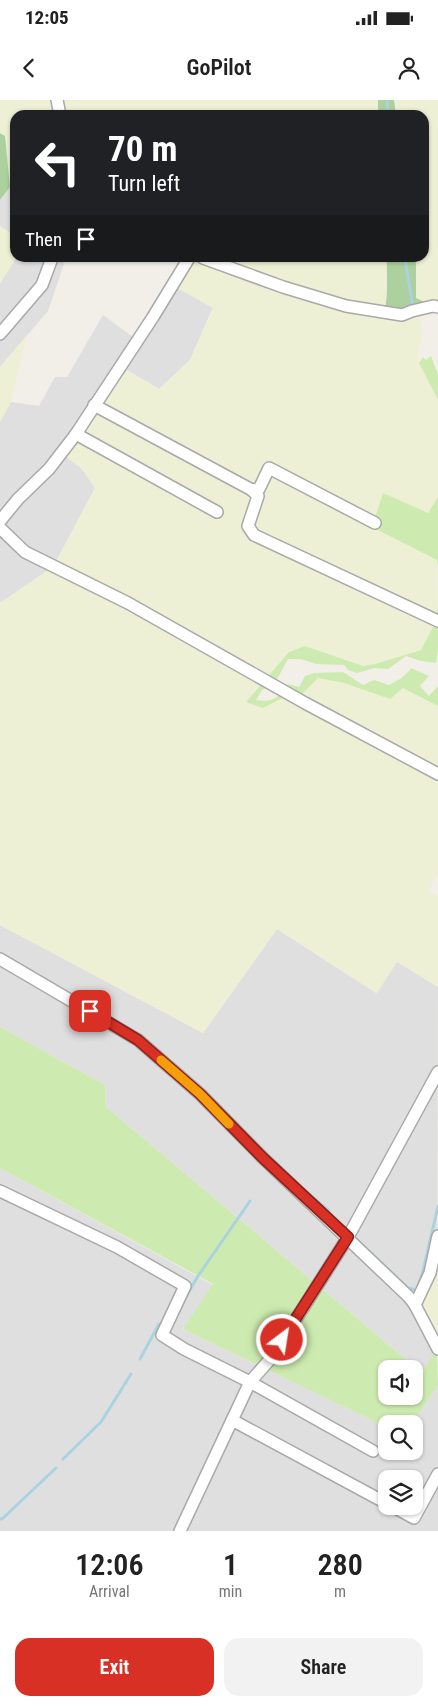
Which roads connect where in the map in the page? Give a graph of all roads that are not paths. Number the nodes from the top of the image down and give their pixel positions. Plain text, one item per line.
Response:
1 (51, 262) edge
2 (187, 262) edge
3 (214, 262) edge
4 (438, 307) edge
5 (0, 334) edge
6 (94, 405) junction
7 (76, 434) junction
8 (252, 490) junction
9 (217, 512) dead end
10 (0, 521) edge
11 (375, 523) dead end
12 (0, 528) edge
13 (438, 621) edge
14 (438, 774) edge
15 (0, 959) edge
16 (438, 1072) edge
17 (0, 1191) edge
18 (438, 1236) edge
19 (348, 1237) junction
20 (415, 1306) junction
21 (438, 1348) edge
22 (250, 1382) junction
23 (232, 1420) junction
24 (373, 1451) dead end
25 (438, 1474) edge
26 (378, 1499) edge
27 (423, 1502) edge
28 (180, 1531) edge

1 - 5 street
2 - 6 street
3 - 4 street
6 - 7 street
6 - 8 street
7 - 9 street
7 - 10 street
8 - 11 street
8 - 13 street
12 - 14 street
15 - 19 street
16 - 19 street
17 - 22 street
18 - 20 street
19 - 20 street
19 - 22 street
20 - 21 street
22 - 23 street
22 - 24 street
23 - 26 street
23 - 28 street
25 - 27 street

